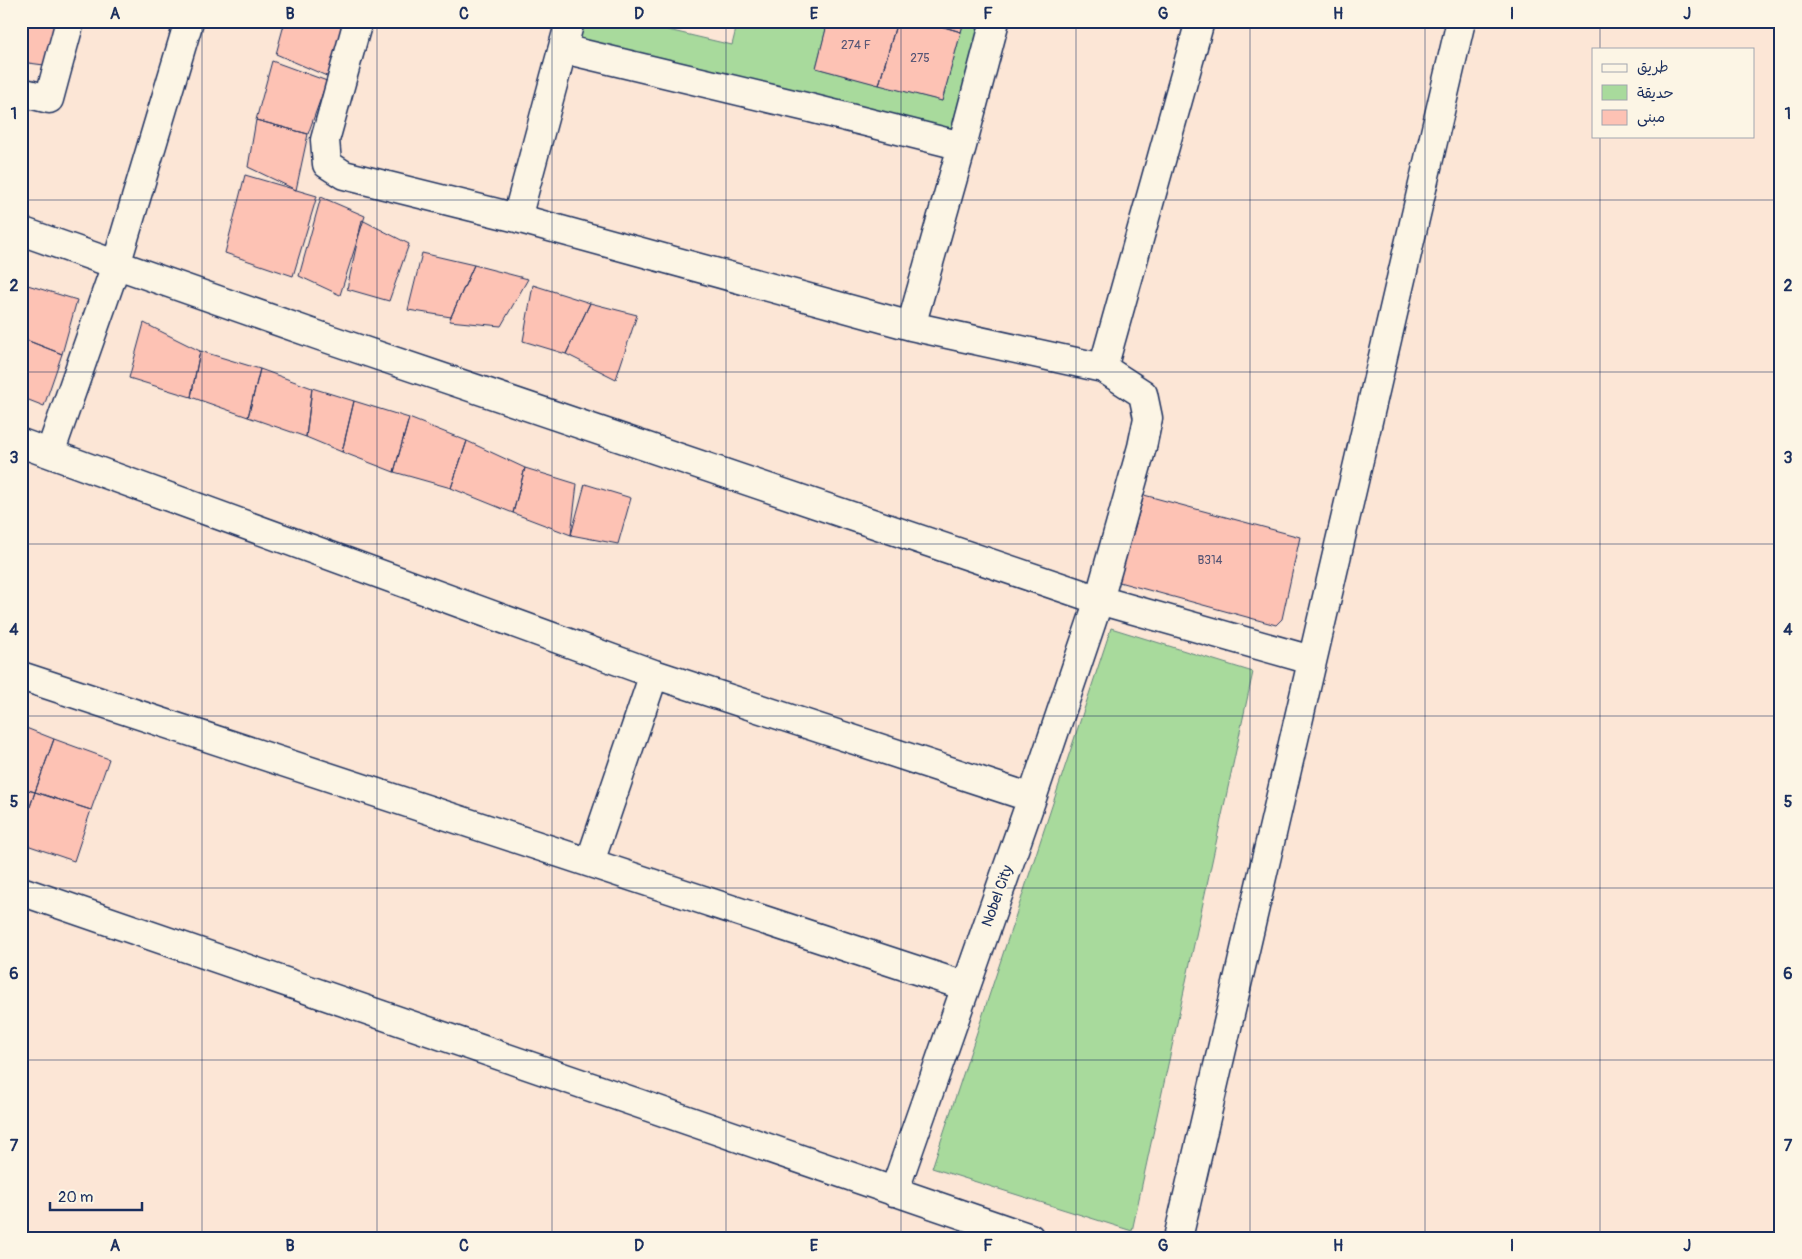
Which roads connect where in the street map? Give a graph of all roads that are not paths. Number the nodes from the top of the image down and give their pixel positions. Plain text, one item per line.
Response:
1 (70, 21) edge
2 (189, 21) edge
3 (358, 21) edge
4 (570, 21) edge
5 (995, 21) edge
6 (1200, 21) edge
7 (1462, 21) edge
8 (563, 49) junction
9 (21, 92) edge
10 (962, 146) junction
11 (517, 218) junction
12 (21, 232) edge
13 (116, 265) junction
14 (911, 326) junction
15 (1103, 368) junction
16 (21, 443) edge
17 (50, 453) junction
18 (1099, 600) junction
19 (1311, 660) junction
20 (654, 674) junction
21 (21, 676) edge
22 (1032, 798) junction
23 (590, 862) junction
24 (21, 891) edge
25 (965, 986) junction
26 (894, 1192) junction
27 (1030, 1238) edge
28 (1178, 1238) edge

1 - 9 street
2 - 13 street
3 - 11 street
4 - 8 street
5 - 10 street
6 - 15 street
7 - 19 street
8 - 10 street
8 - 11 street
10 - 14 street
11 - 14 street
12 - 13 street
13 - 17 street
13 - 18 street
14 - 15 street
15 - 18 street, Nobel City
16 - 17 street
17 - 20 street
18 - 19 street
18 - 22 street, Nobel City
19 - 28 street
20 - 22 street
20 - 23 street
21 - 23 street
22 - 25 street, Nobel City
23 - 25 street
24 - 26 street
25 - 26 street, Nobel City
26 - 27 street

